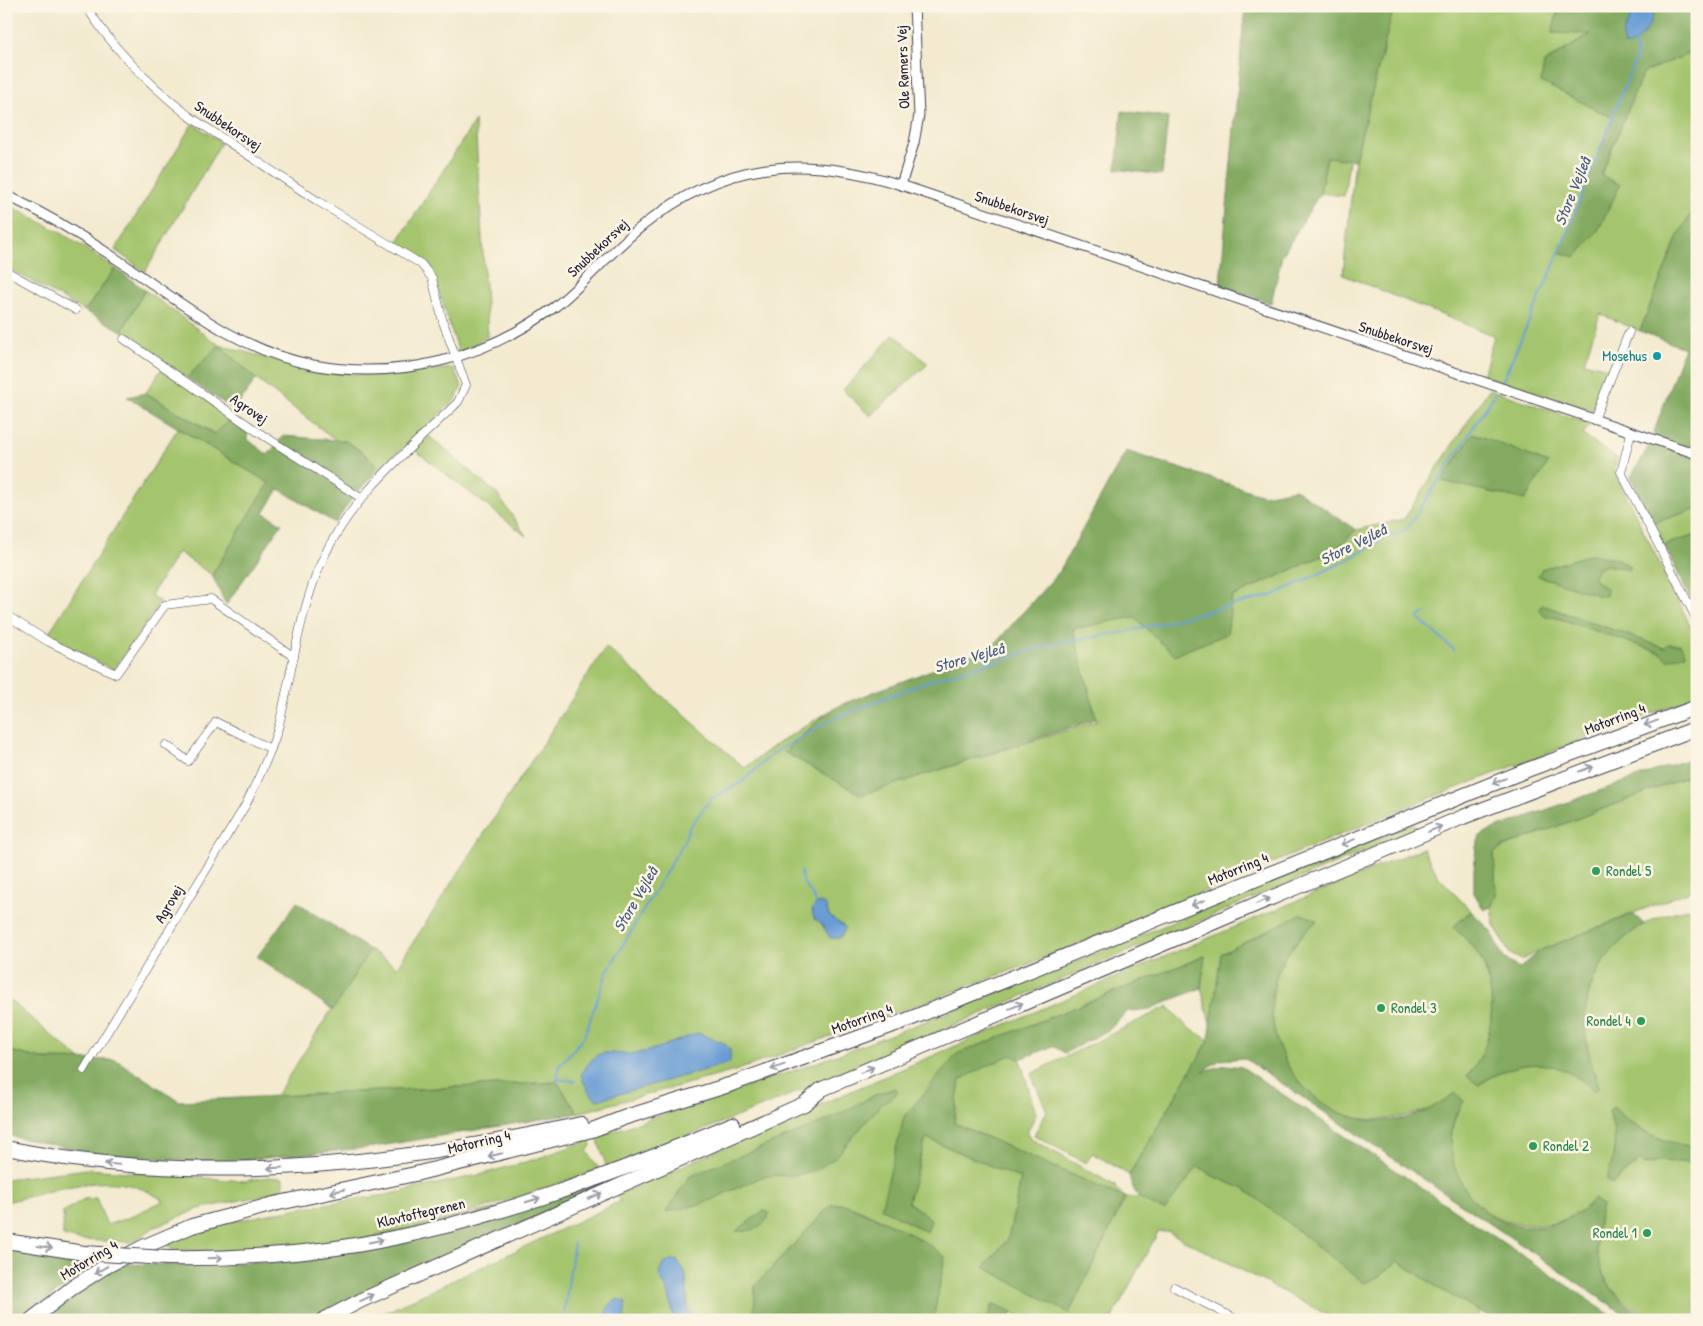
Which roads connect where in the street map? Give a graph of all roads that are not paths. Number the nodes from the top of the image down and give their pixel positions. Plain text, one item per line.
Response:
1 (86, 6) edge
2 (914, 6) edge
3 (901, 185) junction
4 (6, 195) edge
5 (6, 271) edge
6 (76, 310) dead end
7 (1628, 332) dead end
8 (124, 339) dead end
9 (456, 358) junction
10 (1594, 420) junction
11 (1631, 433) junction
12 (1697, 454) edge
13 (361, 498) junction
14 (6, 615) edge
15 (1697, 620) edge
16 (294, 657) junction
17 (1697, 707) edge
18 (1697, 728) edge
19 (166, 745) dead end
20 (271, 749) junction
21 (84, 1070) dead end
22 (822, 1090) junction
23 (626, 1117) junction
24 (6, 1148) edge
25 (6, 1241) edge
26 (1174, 1287) dead end
27 (31, 1320) edge
28 (323, 1320) edge
29 (1236, 1320) edge

1 - 9 street, Snubbekorsvej
2 - 3 street, Ole Rømers Vej
3 - 9 street, Snubbekorsvej
3 - 10 street, Snubbekorsvej
4 - 9 street, Snubbekorsvej
5 - 6 street
7 - 10 street
8 - 13 street, Agrovej
9 - 13 street, Agrovej
10 - 11 street, Snubbekorsvej
11 - 12 street, Snubbekorsvej
11 - 15 street
13 - 16 street, Agrovej
14 - 16 street
16 - 20 street, Agrovej
17 -> 23 highway, Motorring 4
22 -> 18 highway
19 - 20 street
20 - 21 street, Agrovej
25 -> 22 highway, Klovtoftegrenen, bridge
28 -> 22 highway
23 -> 24 highway
23 -> 27 highway, Motorring 4
26 - 29 street

